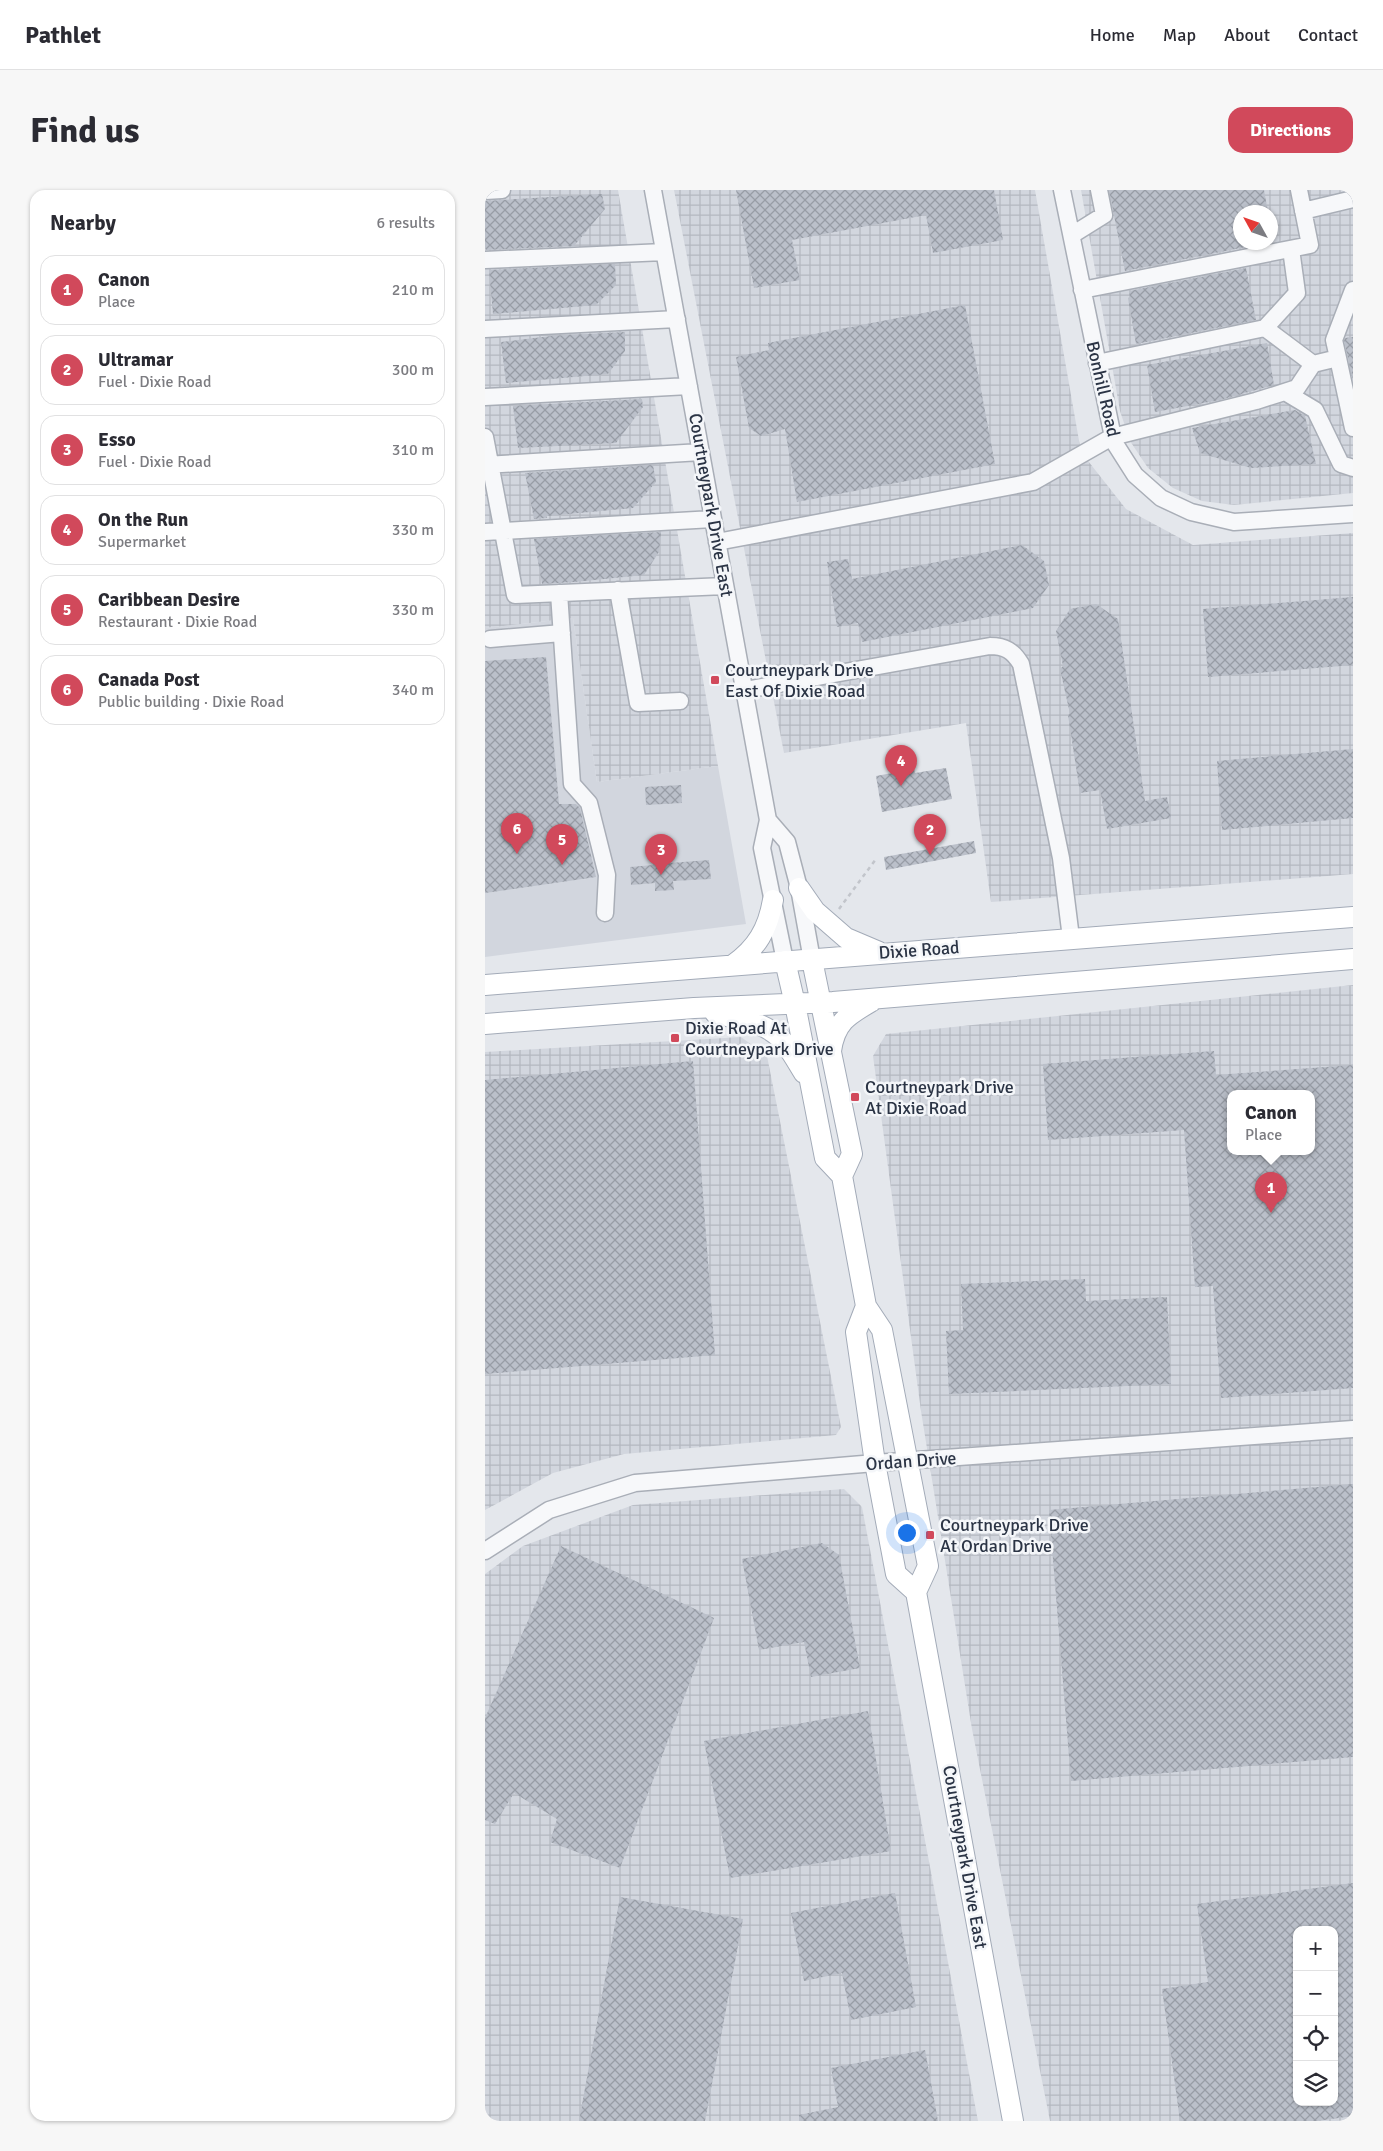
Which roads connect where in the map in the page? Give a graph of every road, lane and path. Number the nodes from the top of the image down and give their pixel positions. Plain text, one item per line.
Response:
1 (502, 190) edge
2 (653, 190) edge
3 (1061, 190) edge
4 (1099, 190) edge
5 (1299, 190) edge
6 (485, 191) edge
7 (1353, 199) edge
8 (1303, 211) junction
9 (1072, 235) junction
10 (1291, 249) junction
11 (664, 252) junction
12 (485, 260) edge
13 (1082, 290) junction
14 (1353, 290) edge
15 (677, 319) junction
16 (485, 328) edge
17 (1265, 328) junction
18 (1337, 358) junction
19 (1097, 363) junction
20 (1313, 364) junction
21 (689, 386) junction
22 (1285, 392) junction
23 (485, 397) edge
24 (1353, 428) edge
25 (485, 437) edge
26 (1113, 437) junction
27 (701, 452) junction
28 (488, 465) edge
29 (1353, 468) edge
30 (1353, 514) edge
31 (713, 519) junction
32 (503, 531) junction
33 (485, 532) edge
34 (717, 542) junction
35 (725, 586) junction
36 (618, 590) junction
37 (559, 593) junction
38 (562, 633) junction
39 (490, 640) dead end
40 (745, 690) junction
41 (680, 702) dead end
42 (768, 820) junction
43 (876, 859) dead end
44 (799, 888) junction
45 (773, 900) junction
46 (605, 913) dead end
47 (837, 913) dead end
48 (1353, 916) edge
49 (1071, 938) junction
50 (881, 953) junction
51 (1353, 959) edge
52 (812, 960) junction
53 (785, 961) junction
54 (733, 965) junction
55 (485, 985) edge
56 (880, 997) junction
57 (820, 1003) junction
58 (795, 1004) junction
59 (694, 1008) junction
60 (485, 1024) edge
61 (830, 1055) junction
62 (811, 1084) junction
63 (843, 1176) junction
64 (866, 1306) junction
65 (1353, 1429) edge
66 (907, 1461) junction
67 (875, 1463) junction
68 (485, 1551) edge
69 (917, 1592) junction
70 (1013, 2121) edge

1 - 6 street
2 - 11 street, Courtneypark Drive East
3 - 9 street, Bonhill Road
4 - 9 street
5 - 8 street
7 - 8 street
8 - 10 street
9 - 13 street, Bonhill Road
10 - 13 street
10 - 17 street
11 - 12 street
11 - 15 street, Courtneypark Drive East
13 - 19 street, Bonhill Road
14 - 18 street
15 - 16 street
15 - 21 street, Courtneypark Drive East
17 - 19 street
17 - 20 street
18 - 20 street
18 - 24 street
19 - 26 street, Bonhill Road
20 - 22 street
21 - 23 street
21 - 27 street, Courtneypark Drive East
22 - 26 street
22 - 29 street
25 - 28 street
26 - 30 street, Bonhill Road
26 - 34 street
27 - 28 street
27 - 31 street, Courtneypark Drive East
28 - 32 street
31 - 32 street
31 - 34 street, Courtneypark Drive East
32 - 33 street
32 - 37 street
34 - 35 street, Courtneypark Drive East
35 - 36 street
35 - 40 street, Courtneypark Drive East
36 - 37 street
36 - 41 street
37 - 38 street
38 - 39 street
38 - 46 street
40 - 42 street, Courtneypark Drive East
40 - 49 street
42 - 44 street
42 - 45 street, Courtneypark Drive East
43 - 47 path
44 - 50 main road
44 - 52 street
45 - 53 street, Courtneypark Drive East
45 - 54 main road
48 - 49 main road, Dixie Road
49 - 50 main road, Dixie Road
50 - 52 main road, Dixie Road
51 - 56 main road
52 - 53 main road, Dixie Road
52 - 57 main road
53 - 54 main road, Dixie Road
53 - 58 main road, Courtneypark Drive East
54 - 55 main road, Dixie Road
56 - 57 main road
56 - 61 main road
57 - 58 main road
57 - 61 main road
58 - 59 main road
58 - 62 main road, Courtneypark Drive East
59 - 60 main road
59 - 62 main road
61 - 63 main road
62 - 63 main road, Courtneypark Drive East
63 - 64 main road
64 - 66 main road
64 - 67 main road
65 - 66 street, Ordan Drive
66 - 67 street, Ordan Drive
66 - 69 main road
67 - 68 street, Ordan Drive
67 - 69 main road
69 - 70 main road, Courtneypark Drive East

